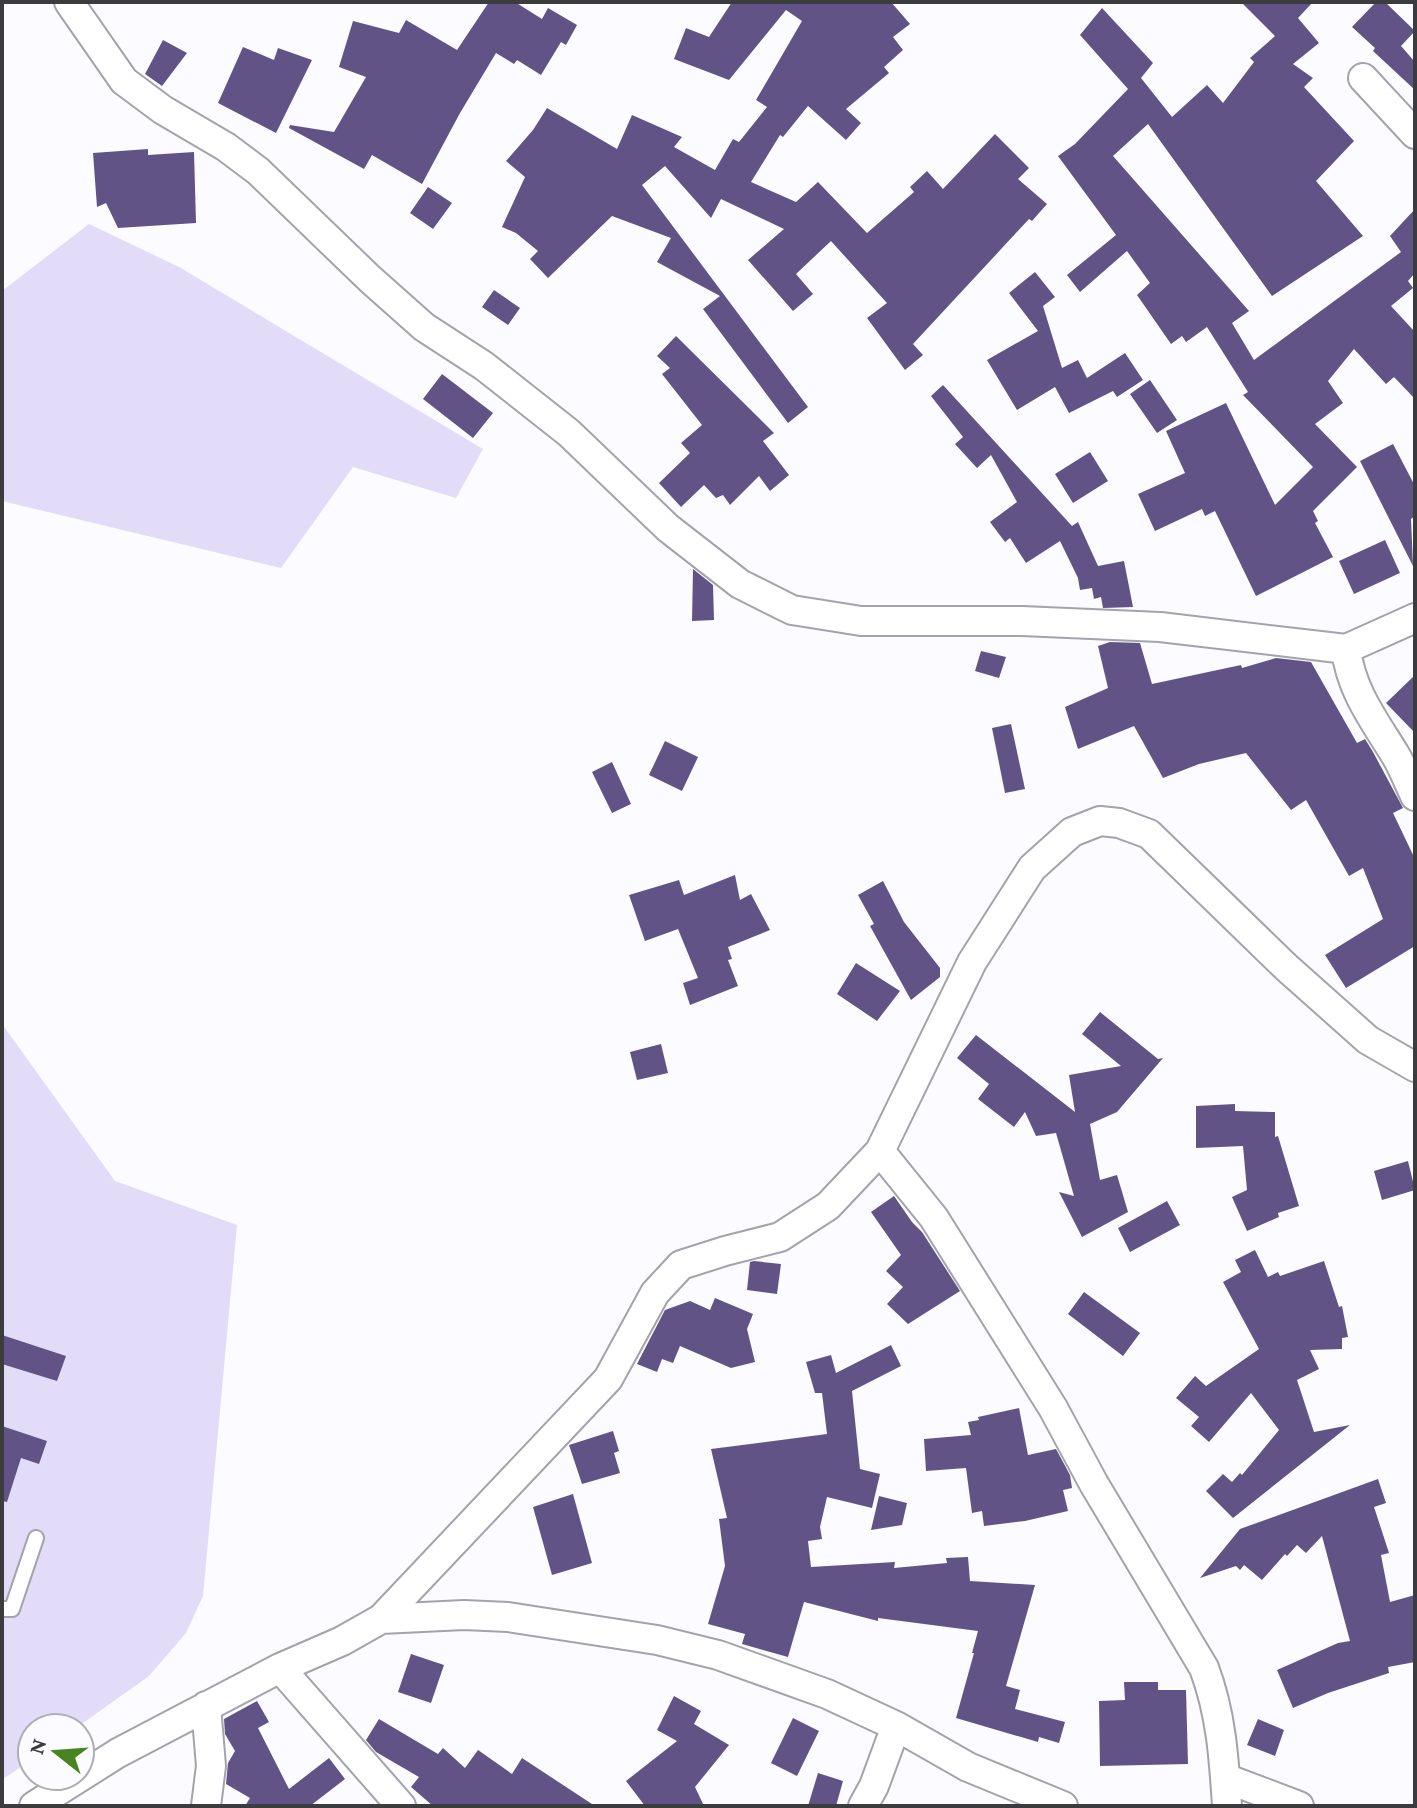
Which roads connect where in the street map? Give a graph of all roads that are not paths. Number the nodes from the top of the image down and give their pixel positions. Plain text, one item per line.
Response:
1 (69, 2) edge
2 (1363, 78) dead end
3 (1415, 134) edge
4 (1415, 618) edge
5 (1346, 649) junction
6 (1415, 796) edge
7 (1415, 1067) edge
8 (880, 1151) junction
9 (36, 1538) dead end
10 (2, 1609) edge
11 (381, 1619) junction
12 (280, 1668) junction
13 (206, 1706) junction
14 (896, 1726) junction
15 (1226, 1792) edge
16 (40, 1805) edge
17 (206, 1806) edge
18 (401, 1806) edge
19 (863, 1806) edge
20 (1063, 1806) edge
21 (1299, 1806) edge

1 - 5 street
2 - 3 street
4 - 5 street
5 - 6 street
7 - 8 street
8 - 11 street
8 - 15 street
9 - 10 lane
11 - 12 street
11 - 14 street
12 - 13 street
12 - 18 street
13 - 16 street
13 - 17 street
14 - 19 street
14 - 20 street
15 - 21 street

